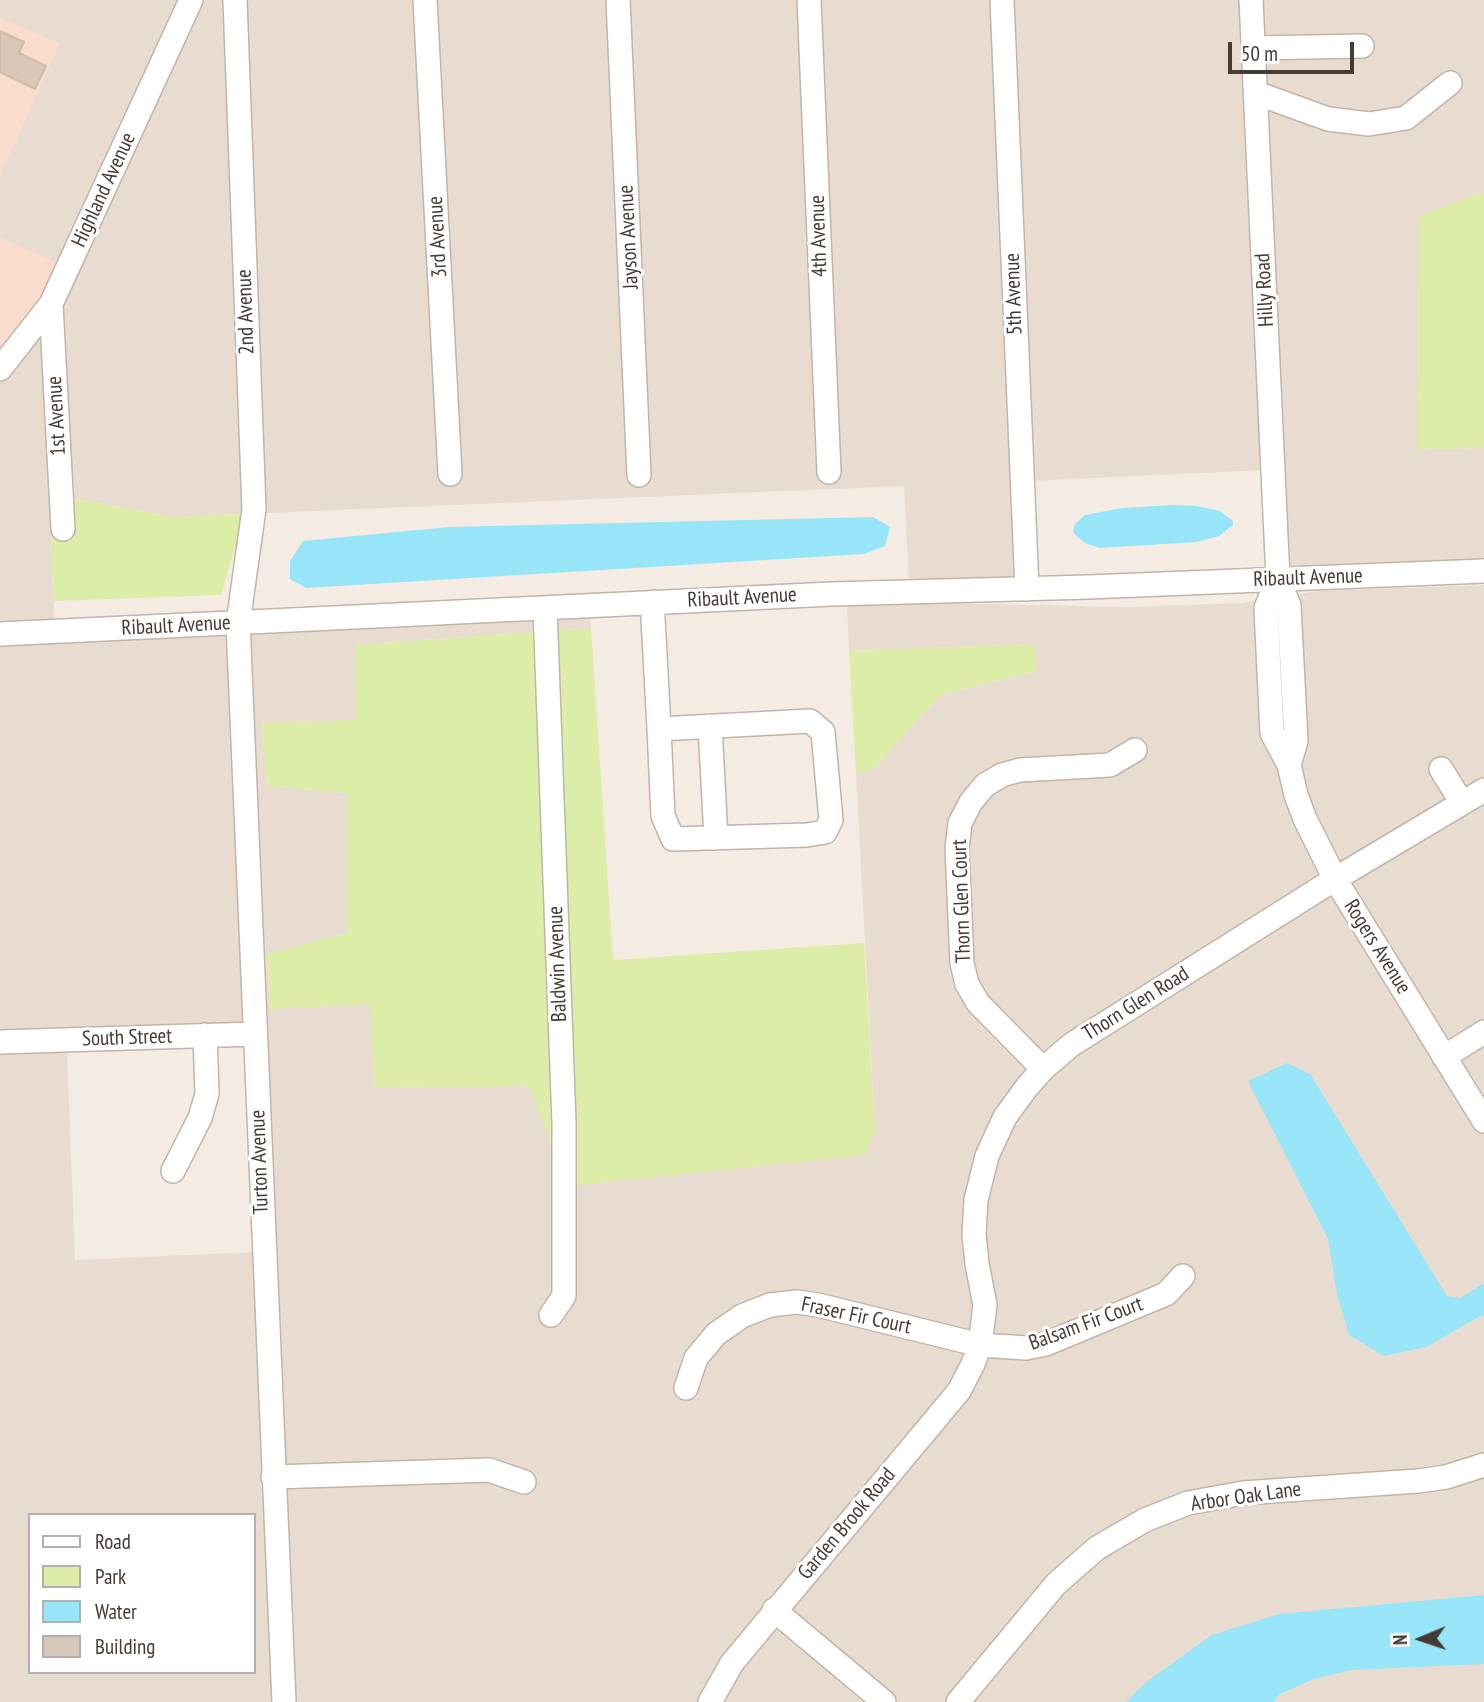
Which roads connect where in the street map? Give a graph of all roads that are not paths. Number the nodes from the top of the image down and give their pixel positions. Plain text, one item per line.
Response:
1 (191, 0) edge
2 (235, 0) edge
3 (425, 0) edge
4 (618, 0) edge
5 (809, 0) edge
6 (1002, 0) edge
7 (1251, 0) edge
8 (1362, 46) dead end
9 (1254, 47) junction
10 (1450, 83) dead end
11 (1256, 93) junction
12 (51, 304) junction
13 (0, 369) edge
14 (829, 472) dead end
15 (450, 474) dead end
16 (639, 475) dead end
17 (63, 529) dead end
18 (1484, 571) edge
19 (1278, 579) junction
20 (1027, 589) junction
21 (653, 602) junction
22 (545, 608) junction
23 (237, 623) junction
24 (0, 634) edge
25 (710, 726) junction
26 (659, 729) junction
27 (1135, 750) dead end
28 (1441, 769) dead end
29 (1484, 790) edge
30 (1462, 803) junction
31 (716, 838) junction
32 (1335, 879) junction
33 (1484, 1032) edge
34 (255, 1034) junction
35 (205, 1035) junction
36 (0, 1042) edge
37 (1444, 1057) junction
38 (1043, 1069) junction
39 (1484, 1121) edge
40 (173, 1171) dead end
41 (1183, 1276) dead end
42 (551, 1315) dead end
43 (980, 1345) junction
44 (686, 1388) dead end
45 (1484, 1465) edge
46 (273, 1477) junction
47 (524, 1482) dead end
48 (774, 1610) junction
49 (284, 1702) edge
50 (710, 1702) edge
51 (884, 1702) edge
52 (958, 1702) edge

1 - 12 street, Highland Avenue
2 - 23 street, 2nd Avenue
3 - 15 street, 3rd Avenue
4 - 16 street, Jayson Avenue
5 - 14 street, 4th Avenue
6 - 20 street, 5th Avenue
7 - 9 street, Hilly Road
8 - 9 street
9 - 11 street, Hilly Road
10 - 11 street
11 - 19 street, Hilly Road
12 - 13 street, Highland Avenue
12 - 17 street, 1st Avenue
18 - 19 street, Ribault Avenue
19 - 20 street, Ribault Avenue
19 - 32 street, Rogers Avenue
20 - 21 street, Ribault Avenue
21 - 22 street, Ribault Avenue
21 - 26 street
22 - 23 street, Ribault Avenue
22 - 42 street, Baldwin Avenue
23 - 24 street, Ribault Avenue
23 - 34 street, Turton Avenue
25 - 26 street
25 - 31 street
25 - 31 street
26 - 31 street
27 - 38 street, Thorn Glen Court
28 - 30 street
29 - 30 street, Thorn Glen Road
30 - 32 street, Thorn Glen Road
32 - 37 street, Rogers Avenue
32 - 38 street, Thorn Glen Road
33 - 37 street
34 - 35 street, South Street
34 - 46 street, Turton Avenue
35 - 36 street, South Street
35 - 40 street
37 - 39 street, Rogers Avenue
38 - 43 street, Thorn Glen Road
41 - 43 street, Balsam Fir Court
43 - 44 street, Fraser Fir Court
43 - 48 street, Garden Brook Road
45 - 52 street, Arbor Oak Lane
46 - 47 street
46 - 49 street, Turton Avenue
48 - 50 street, Garden Brook Road
48 - 51 street

